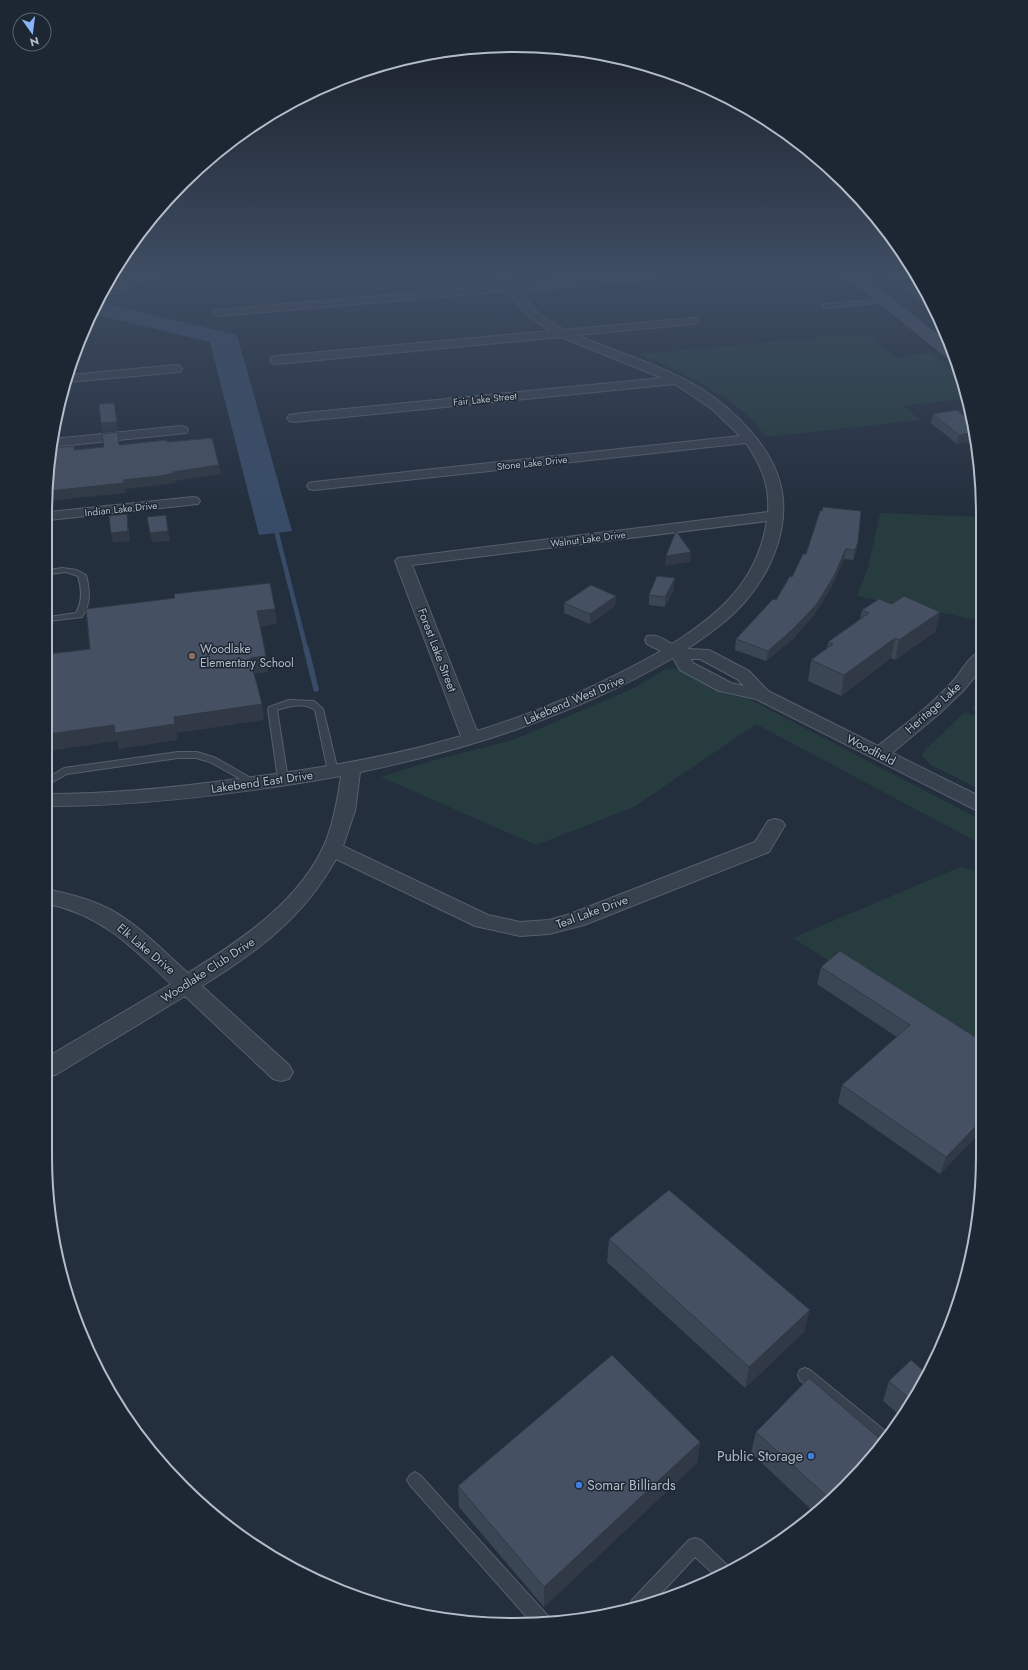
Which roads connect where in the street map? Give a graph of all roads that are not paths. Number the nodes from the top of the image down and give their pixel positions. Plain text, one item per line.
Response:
1 (383, 350) edge
2 (602, 350) edge
3 (276, 360) dead end
4 (176, 369) dead end
5 (73, 379) edge
6 (676, 380) junction
7 (294, 418) dead end
8 (181, 430) dead end
9 (749, 439) junction
10 (58, 442) edge
11 (314, 486) dead end
12 (193, 501) dead end
13 (52, 516) edge
14 (774, 516) junction
15 (402, 561) joint
16 (52, 572) edge
17 (52, 619) edge
18 (653, 640) dead end
19 (676, 652) junction
20 (976, 663) edge
21 (471, 738) junction
22 (879, 754) junction
23 (342, 770) junction
24 (52, 779) edge
25 (283, 779) junction
26 (256, 784) junction
27 (52, 800) edge
28 (976, 802) edge
29 (775, 825) dead end
30 (332, 849) junction
31 (52, 898) edge
32 (187, 984) junction
33 (52, 1066) edge
34 (281, 1072) dead end
35 (805, 1375) dead end
36 (881, 1437) edge
37 (416, 1480) dead end
38 (720, 1569) edge
39 (645, 1599) edge
40 (538, 1617) edge

1 - 3 street
2 - 6 street, Lakebend West Drive
4 - 5 street
6 - 7 street, Fair Lake Street
6 - 9 street, Lakebend West Drive
8 - 10 street
9 - 11 street, Stone Lake Drive
9 - 14 street, Lakebend West Drive
12 - 13 street, Indian Lake Drive
14 - 15 street, Walnut Lake Drive
14 - 19 street, Lakebend West Drive
15 - 21 street, Forest Lake Street
16 - 17 lane
18 - 19 street
19 - 21 street, Lakebend West Drive
19 - 22 street, Woodfield
20 - 22 street, Heritage Lake
21 - 23 street, Lakebend East Drive
22 - 28 street, Woodfield
23 - 25 street, Lakebend East Drive
23 - 25 lane
23 - 30 street, Woodlake Club Drive
24 - 26 lane
25 - 26 street, Lakebend East Drive
26 - 27 street, Lakebend East Drive
29 - 30 street, Teal Lake Drive
30 - 32 street, Woodlake Club Drive
31 - 32 street, Elk Lake Drive
32 - 33 street, Woodlake Club Drive
32 - 34 street, Elk Lake Drive
35 - 36 lane
37 - 40 lane
38 - 39 lane

